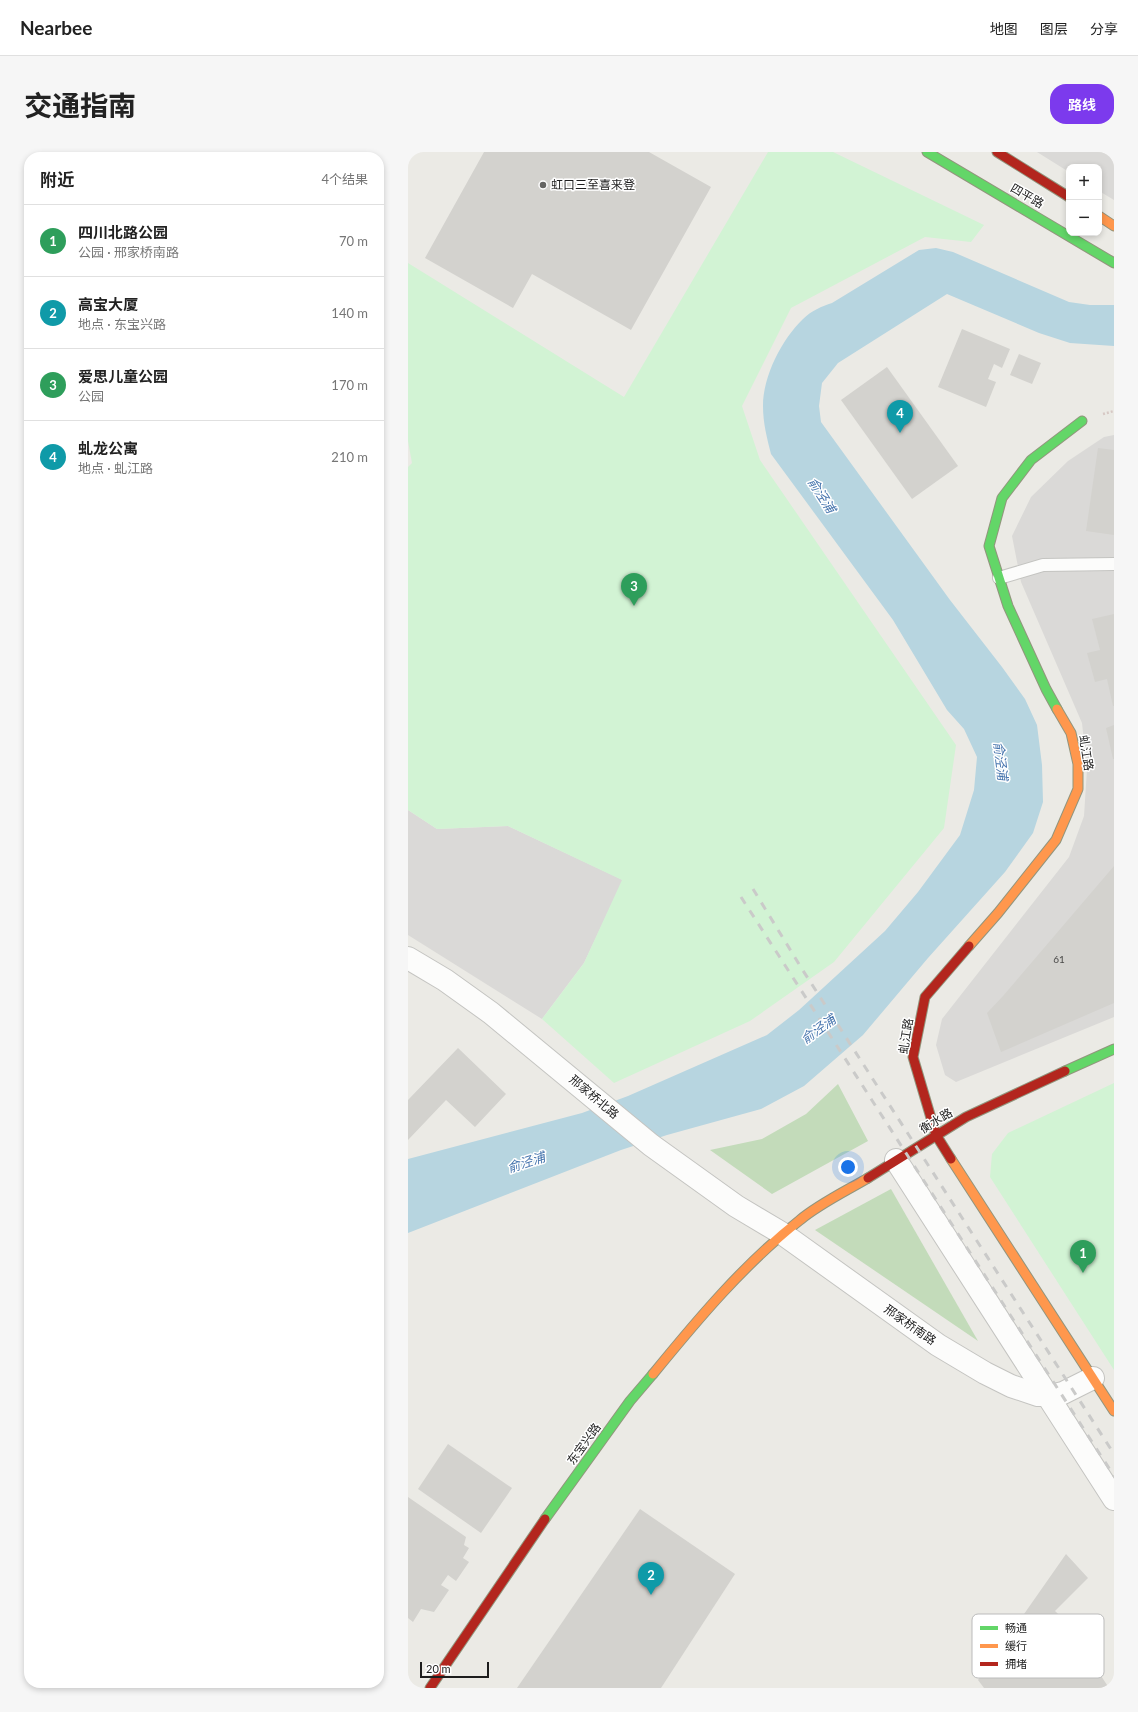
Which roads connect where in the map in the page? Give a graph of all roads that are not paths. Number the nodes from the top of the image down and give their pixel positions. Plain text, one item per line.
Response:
1 (927, 152) edge
2 (997, 152) edge
3 (1066, 195) edge
4 (1102, 218) edge
5 (1114, 226) edge
6 (1114, 263) edge
7 (1082, 421) dead end
8 (1114, 564) edge
9 (999, 578) junction
10 (408, 958) edge
11 (1114, 1049) edge
12 (936, 1135) junction
13 (896, 1160) junction
14 (783, 1234) junction
15 (1093, 1378) junction
16 (1048, 1396) junction
17 (1114, 1411) edge
18 (1114, 1499) edge
19 (430, 1688) edge

1 - 6 street, 四平路
2 - 3 street, 四平路
4 - 5 street
7 - 9 street, 虬江路
8 - 9 lane
9 - 12 street, 虬江路
10 - 14 street, 邢家桥北路
11 - 12 street, 衡水路
12 - 13 street, 衡水路
12 - 15 street, 虬江路
13 - 14 street, 衡水路
13 - 16 street
14 - 16 street, 邢家桥南路
14 - 19 street, 东宝兴路
15 - 16 street, 邢家桥南路
15 - 17 street
16 - 18 street

